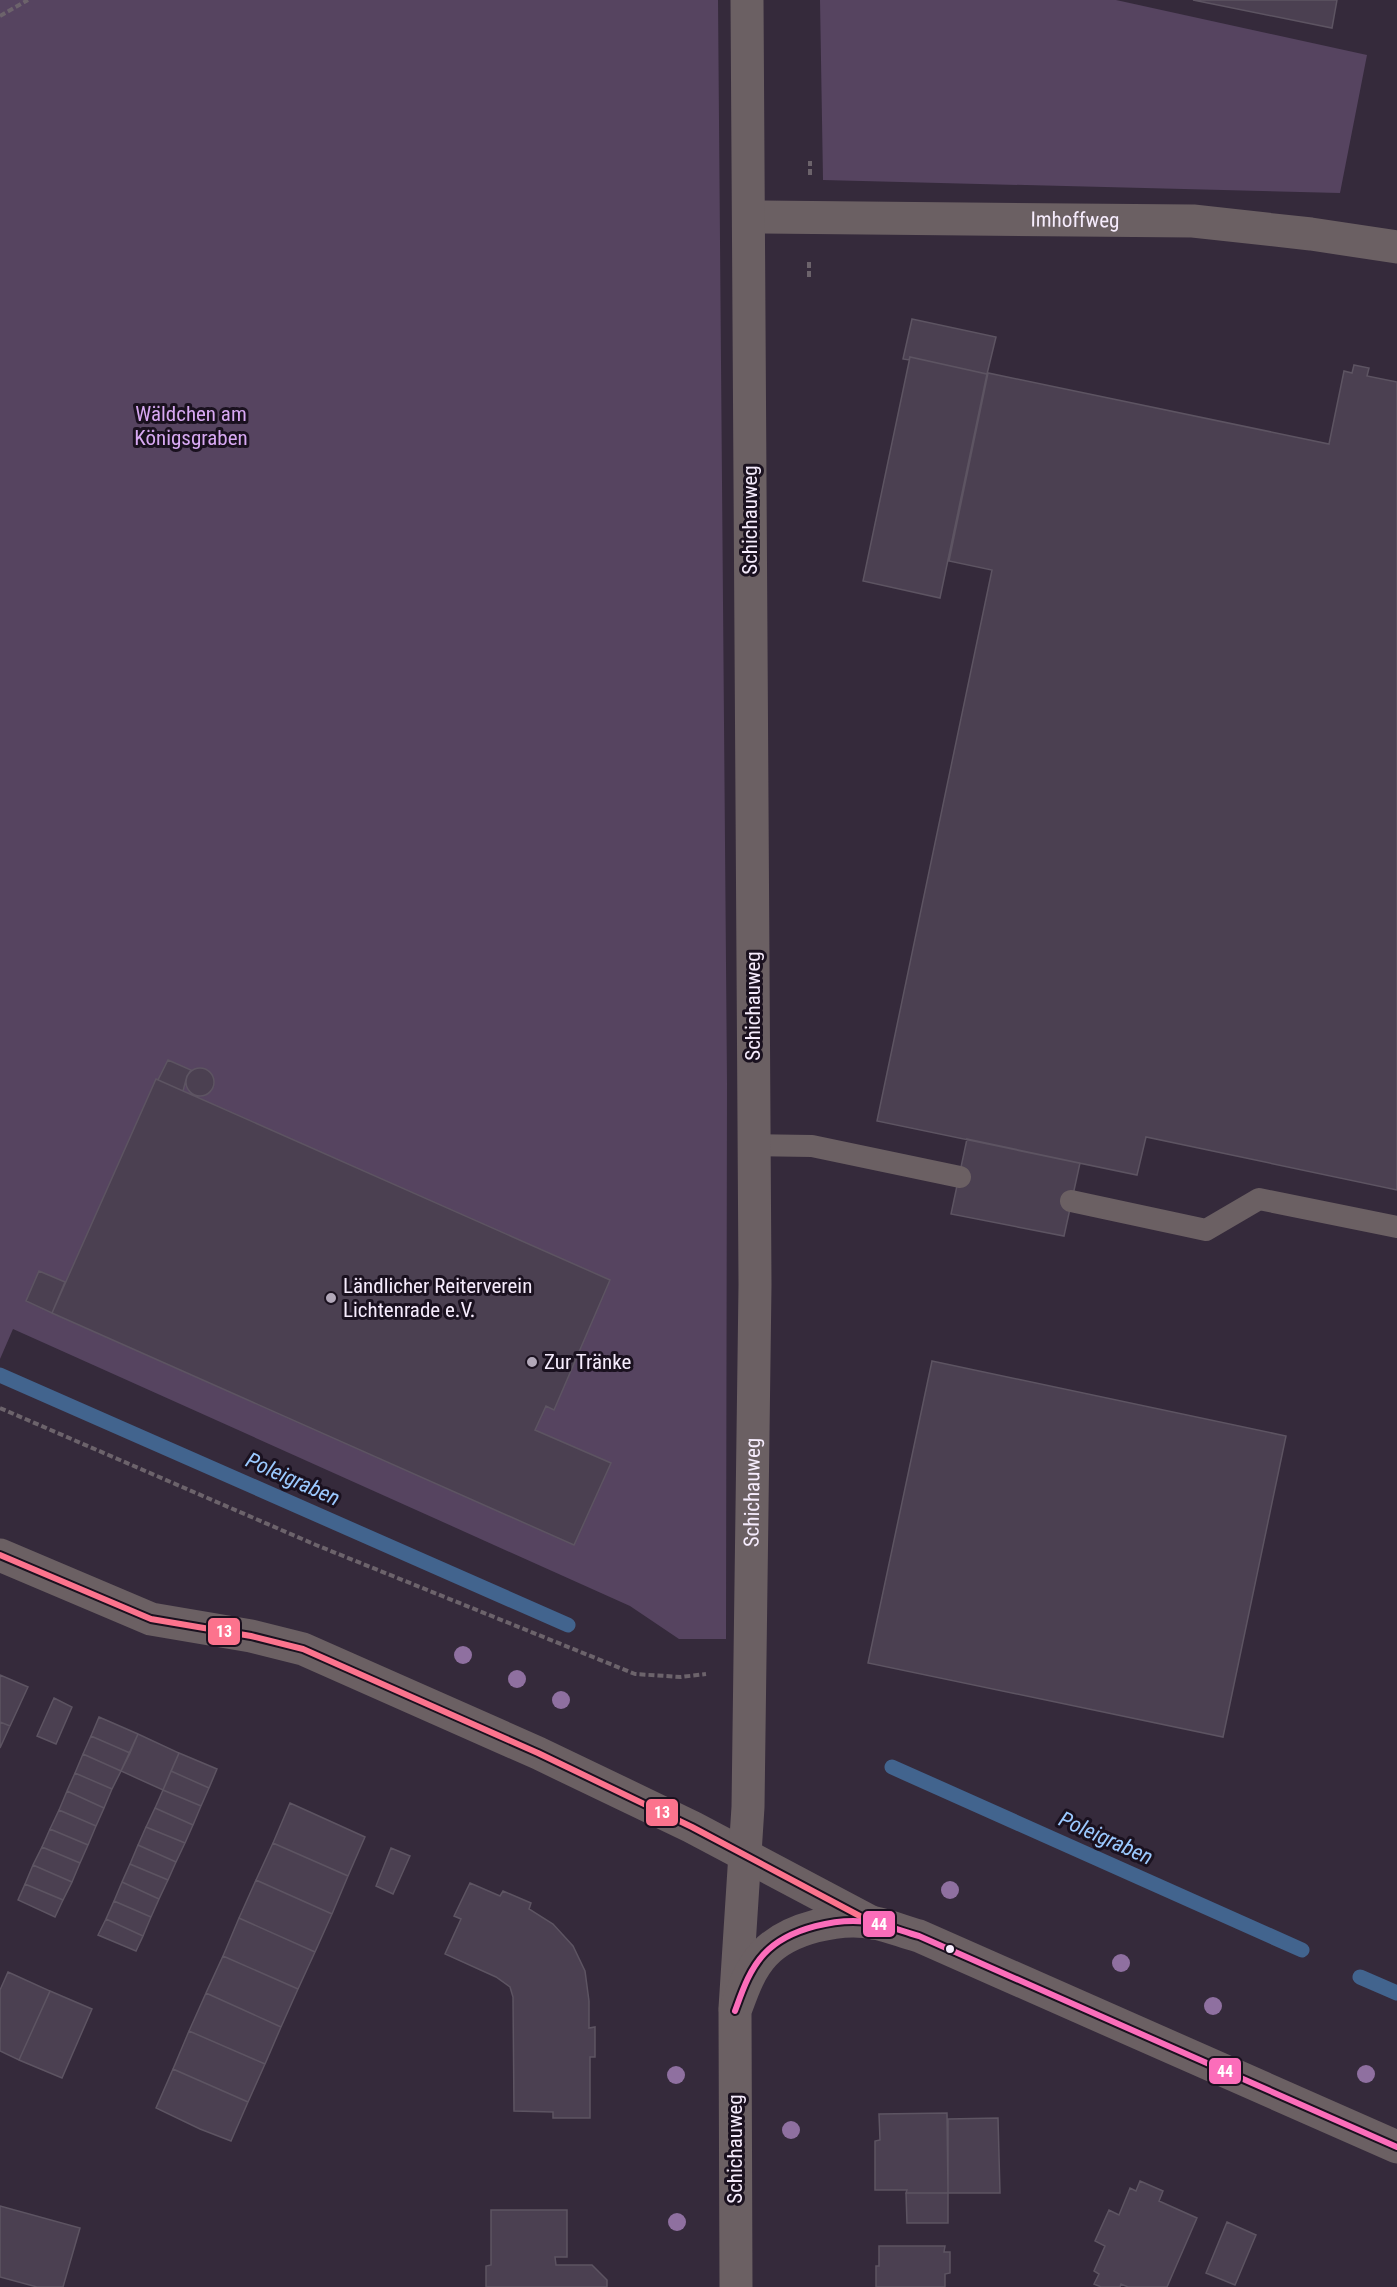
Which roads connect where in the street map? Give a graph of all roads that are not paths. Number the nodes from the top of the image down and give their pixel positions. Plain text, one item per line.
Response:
1 (747, 0) edge
2 (749, 217) junction
3 (1397, 247) edge
4 (754, 1145) junction
5 (960, 1177) dead end
6 (1071, 1201) dead end
7 (1397, 1227) edge
8 (0, 1555) edge
9 (745, 1855) junction
10 (873, 1923) junction
11 (735, 2011) junction
12 (1397, 2147) edge
13 (736, 2287) edge

1 - 2 street, Schichauweg
2 - 3 street, Imhoffweg
2 - 4 street, Schichauweg
4 - 5 lane
4 - 9 street, Schichauweg
6 - 7 lane
8 - 9 street
9 - 10 street
9 - 11 street, Schichauweg
10 - 11 street, Schichauweg
10 - 12 street
11 - 13 street, Schichauweg

